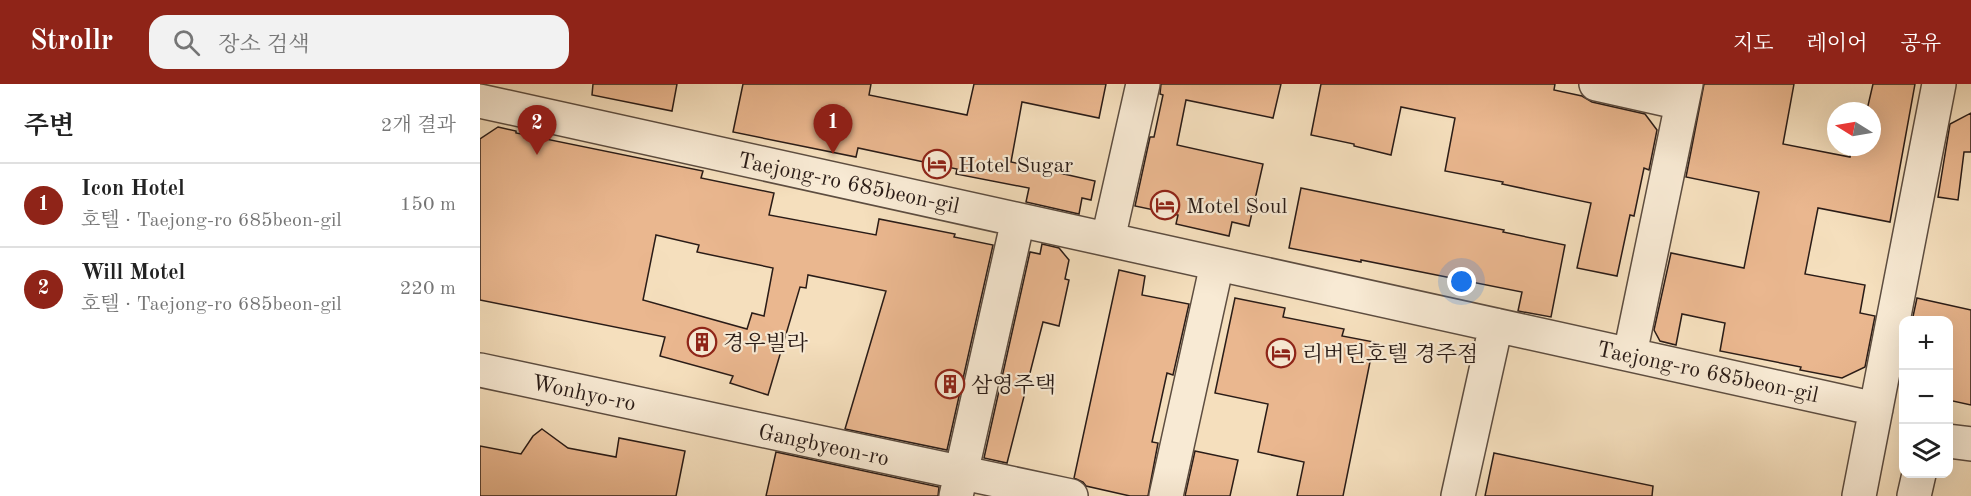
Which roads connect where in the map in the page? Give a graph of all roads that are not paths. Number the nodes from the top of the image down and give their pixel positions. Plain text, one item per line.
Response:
1 (1143, 84) edge
2 (1596, 84) edge
3 (1939, 84) edge
4 (1684, 94) edge
5 (480, 101) edge
6 (1018, 219) junction
7 (1108, 239) junction
8 (1217, 264) junction
9 (1496, 325) junction
10 (1630, 354) junction
11 (480, 370) edge
12 (1876, 409) junction
13 (688, 415) joint
14 (1953, 442) edge
15 (1971, 444) edge
16 (1918, 478) edge
17 (958, 484) edge
18 (1071, 496) edge
19 (1166, 496) edge
20 (1458, 496) edge
21 (1859, 496) edge
22 (1914, 496) edge

1 - 7 street
2 - 4 street
3 - 12 street
4 - 10 street
5 - 6 street, Taejong-ro 685beon-gil
6 - 7 street, Taejong-ro 685beon-gil
6 - 17 street
7 - 8 street, Taejong-ro 685beon-gil
8 - 9 street, Taejong-ro 685beon-gil
8 - 19 street
9 - 10 street, Taejong-ro 685beon-gil
9 - 20 street
10 - 12 street, Taejong-ro 685beon-gil
11 - 13 street, Wonhyo-ro
12 - 21 street
13 - 17 street, Gangbyeon-ro
14 - 15 street
16 - 22 street
17 - 18 street, Gangbyeon-ro

